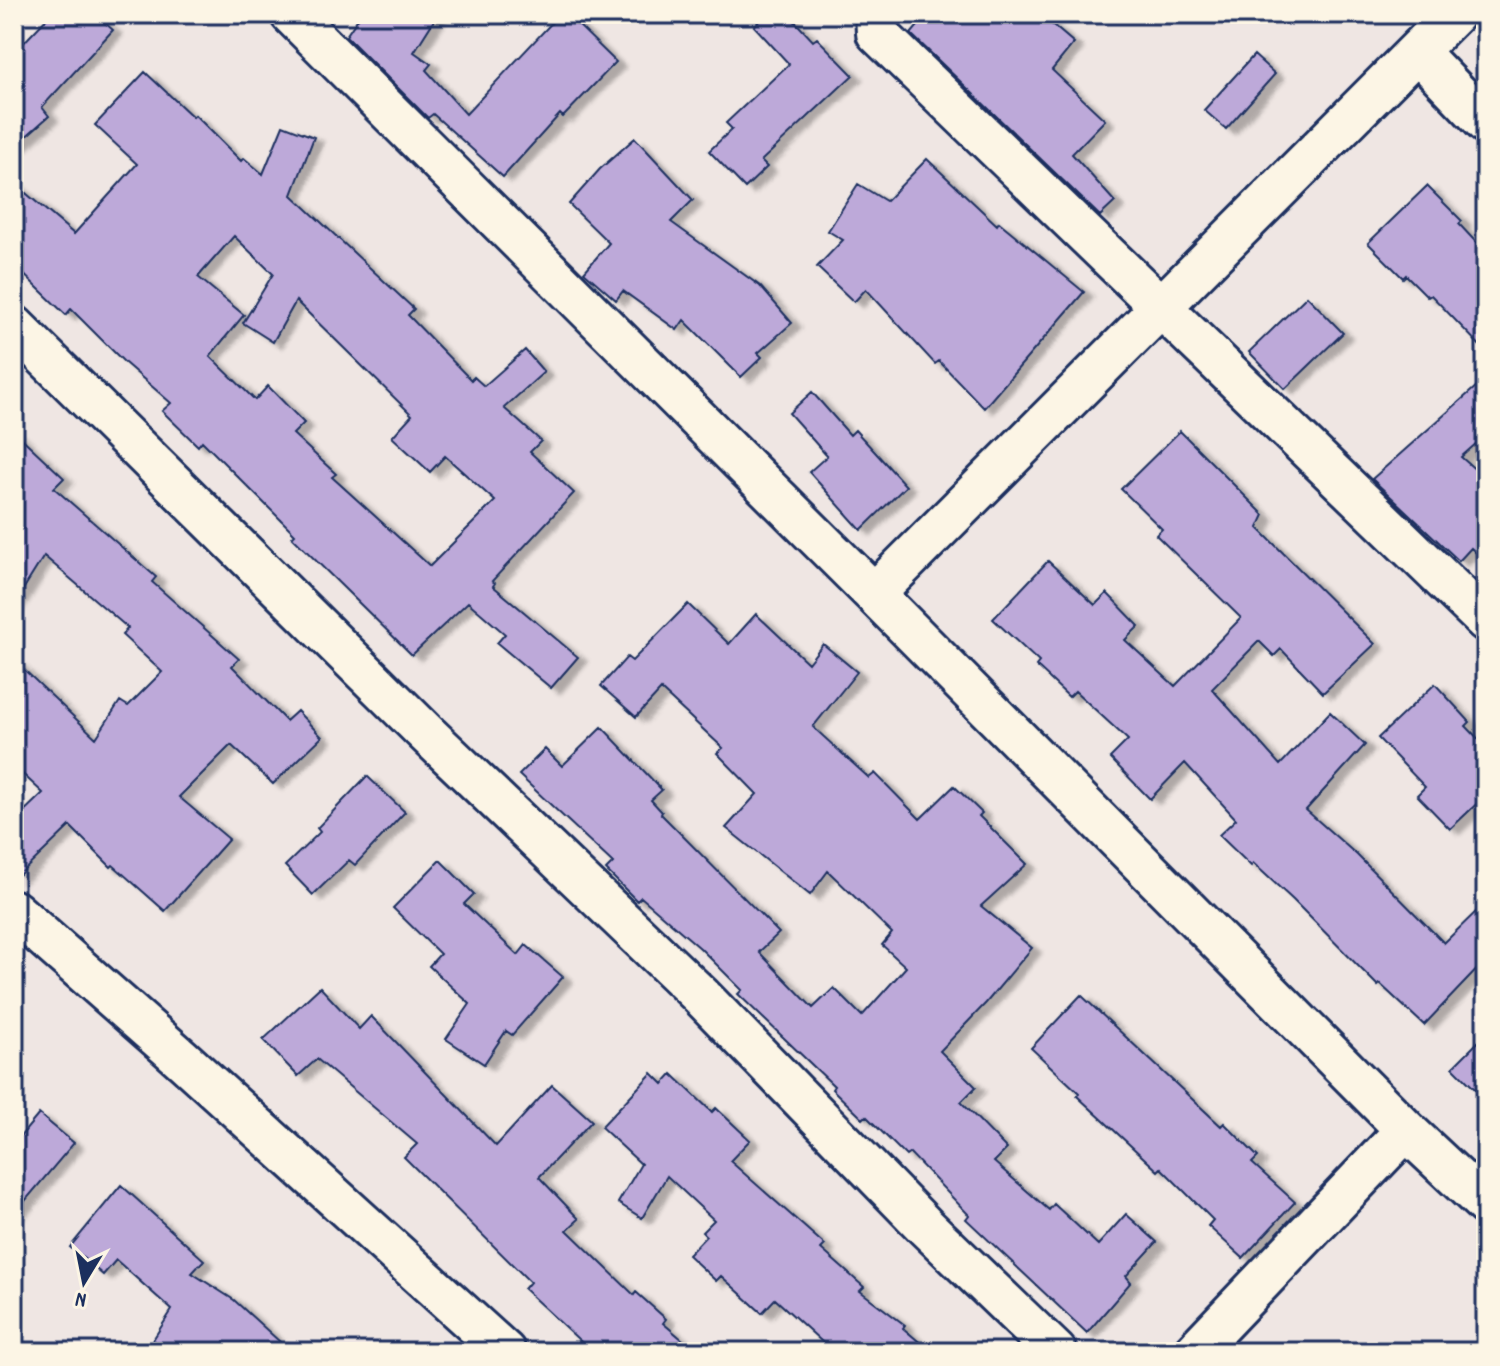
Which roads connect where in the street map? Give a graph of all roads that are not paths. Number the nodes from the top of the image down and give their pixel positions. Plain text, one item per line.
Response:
1 (291, 14) edge
2 (876, 14) edge
3 (1454, 14) edge
4 (1417, 51) junction
5 (1486, 123) edge
6 (1162, 307) junction
7 (14, 326) edge
8 (874, 594) junction
9 (1486, 621) edge
10 (14, 911) edge
11 (1406, 1130) junction
12 (1486, 1205) edge
13 (505, 1352) edge
14 (1056, 1352) edge
15 (1194, 1352) edge

1 - 8 street
2 - 6 street
3 - 4 street
4 - 5 street
4 - 6 street
6 - 8 street
6 - 9 street
7 - 14 street
8 - 11 street
10 - 13 street
11 - 12 street
11 - 15 street

